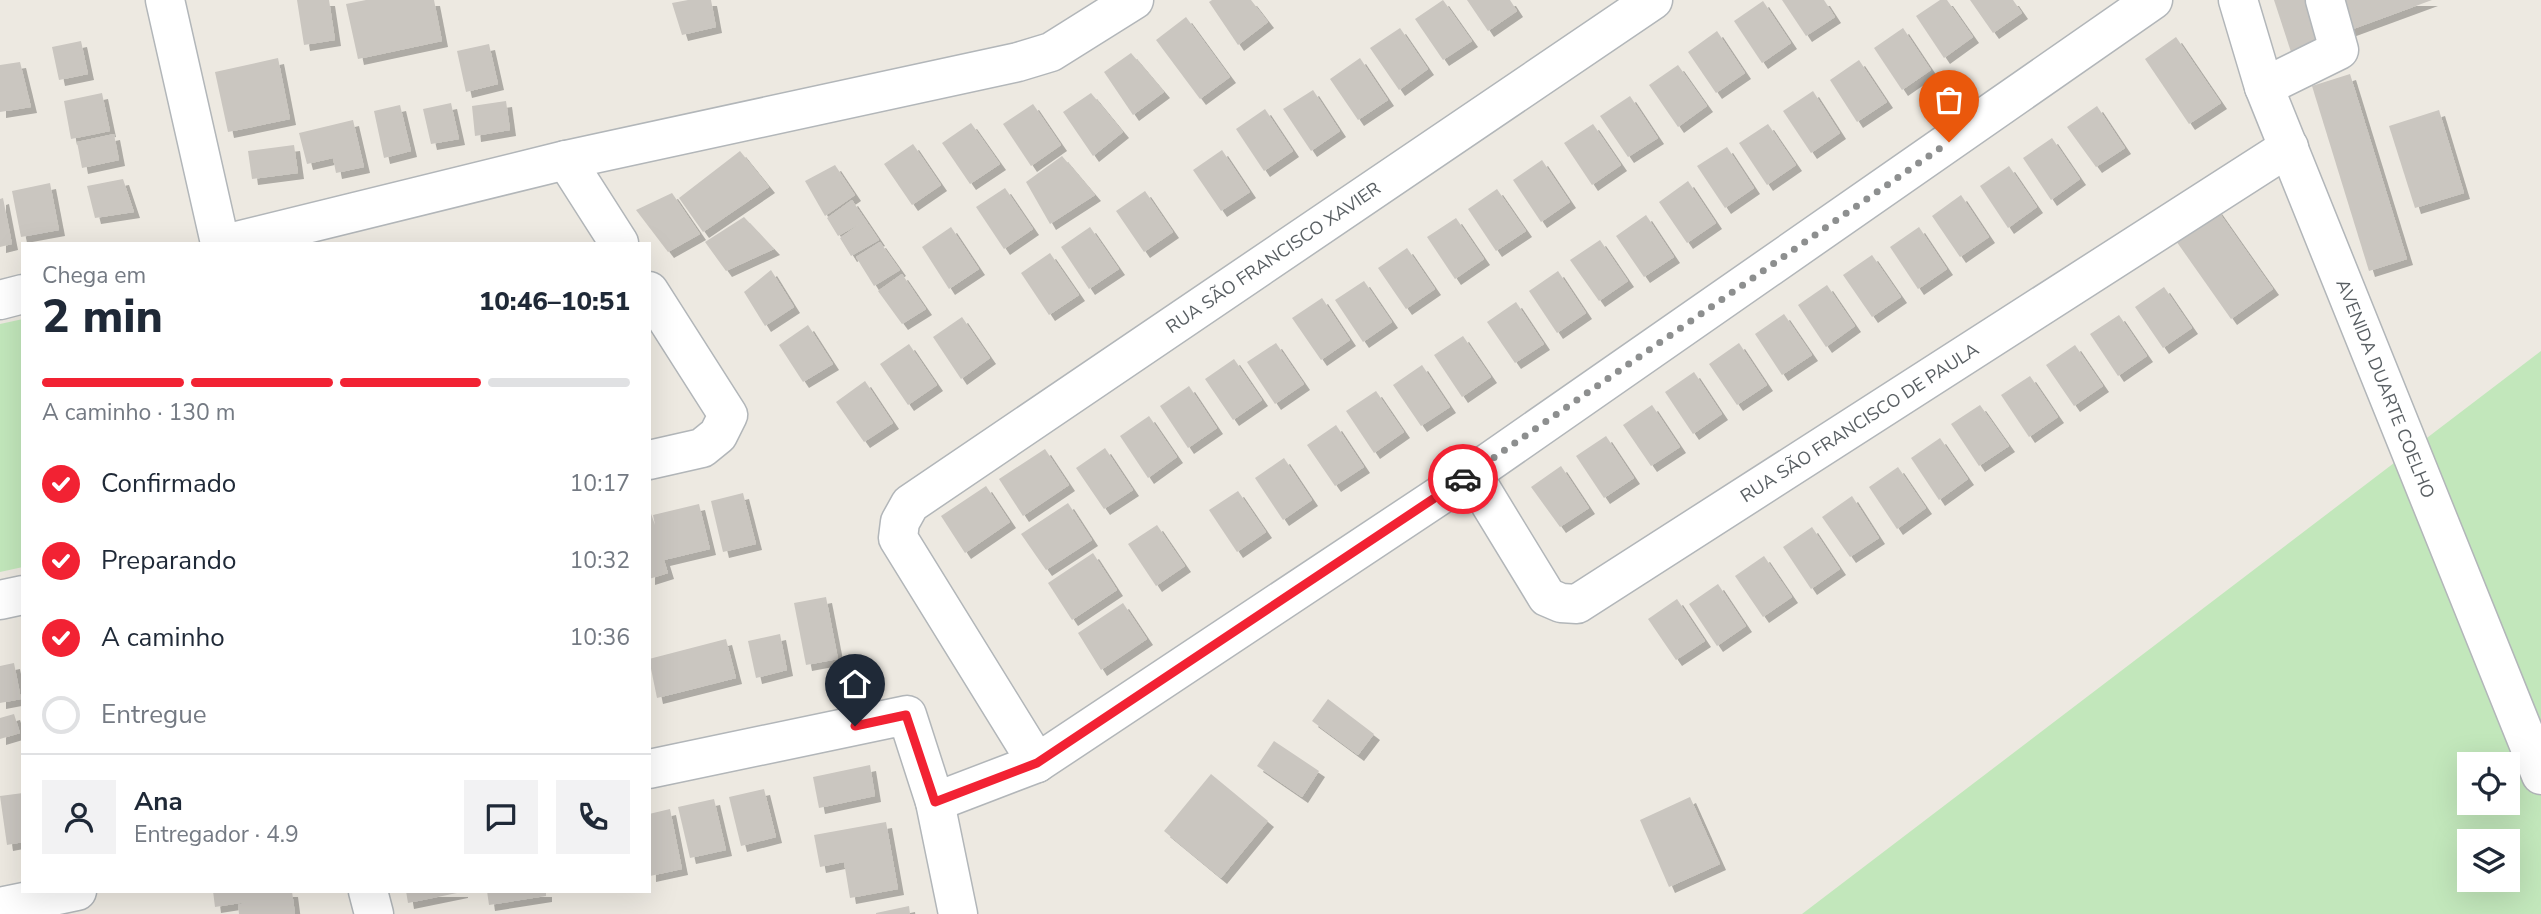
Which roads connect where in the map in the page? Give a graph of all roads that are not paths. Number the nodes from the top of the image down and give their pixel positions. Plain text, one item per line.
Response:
1 (165, 0) edge
2 (1134, 0) edge
3 (1653, 0) edge
4 (2153, 0) edge
5 (2238, 0) edge
6 (2325, 0) edge
7 (1091, 12) edge
8 (2264, 88) junction
9 (2289, 147) junction
10 (566, 160) junction
11 (220, 242) edge
12 (233, 242) edge
13 (618, 242) edge
14 (651, 294) edge
15 (21, 295) edge
16 (0, 300) edge
17 (651, 460) edge
18 (1472, 474) junction
19 (21, 596) edge
20 (0, 600) edge
21 (1037, 763) junction
22 (651, 769) edge
23 (2541, 775) edge
24 (935, 802) junction
25 (67, 893) edge
26 (369, 893) edge
27 (0, 907) edge
28 (374, 914) edge
29 (958, 914) edge

1 - 11 street
2 - 7 street
3 - 21 street, RUA SÃO FRANCISCO XAVIER
4 - 18 street
5 - 8 street, AVENIDA DUARTE COELHO
6 - 8 street
7 - 10 street
8 - 9 street, AVENIDA DUARTE COELHO
9 - 18 street, RUA SÃO FRANCISCO DE PAULA
9 - 23 street, AVENIDA DUARTE COELHO
10 - 12 street
10 - 13 street
14 - 17 street
15 - 16 street
18 - 21 street
19 - 20 street
21 - 24 street
22 - 24 street
24 - 29 street
25 - 27 street
26 - 28 street

